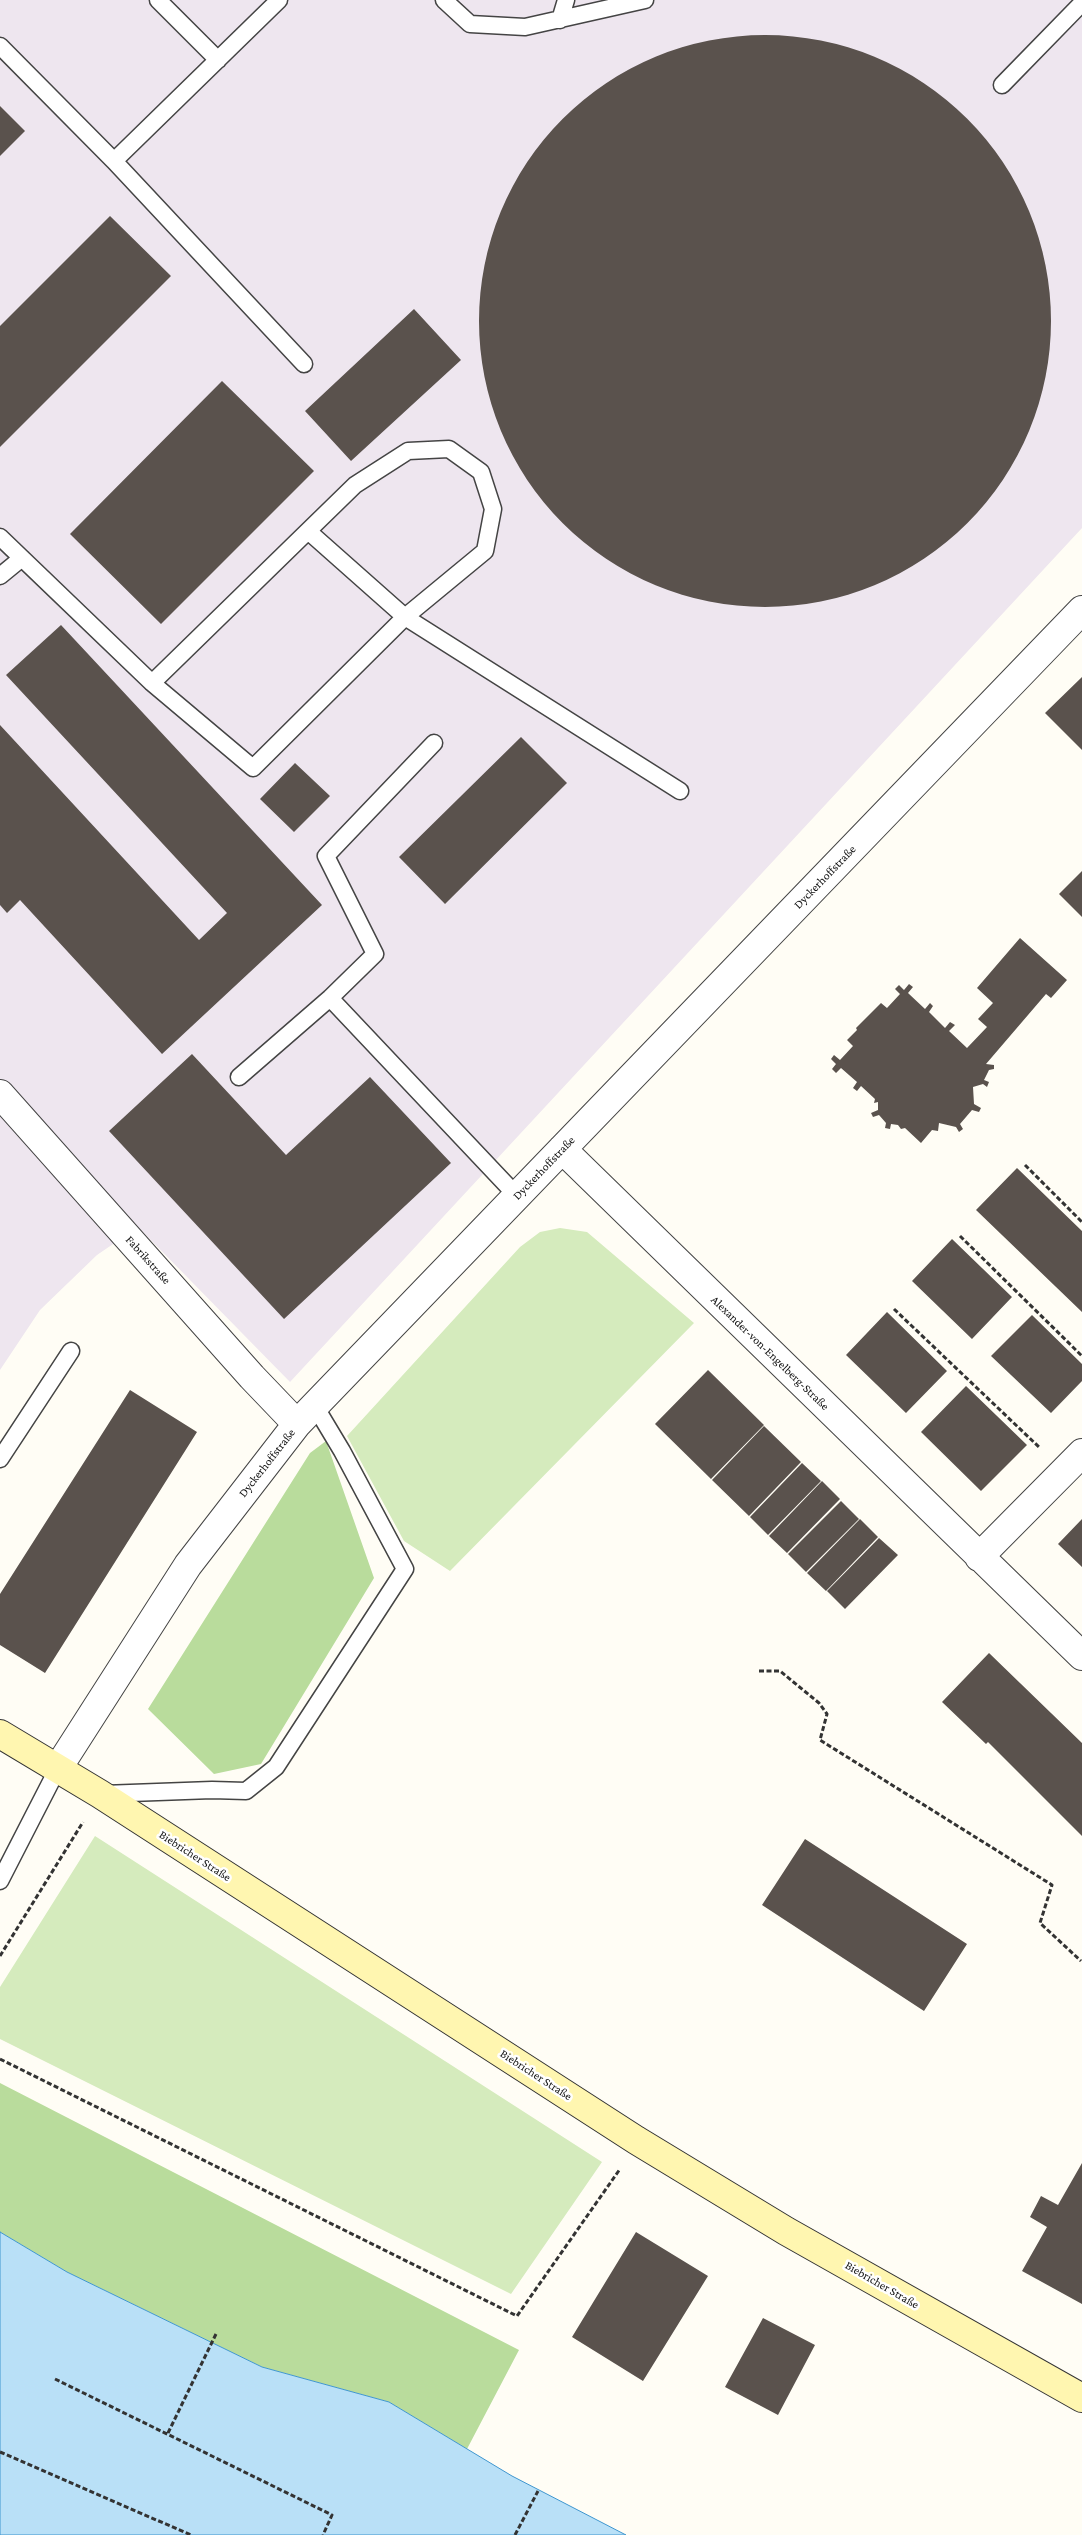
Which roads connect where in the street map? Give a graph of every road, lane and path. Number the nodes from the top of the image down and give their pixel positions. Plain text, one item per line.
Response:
1 (158, 0) edge
2 (279, 0) edge
3 (444, 0) edge
4 (566, 0) edge
5 (645, 0) edge
6 (1082, 2) edge
7 (560, 20) junction
8 (0, 46) edge
9 (218, 60) junction
10 (1002, 85) dead end
11 (114, 161) junction
12 (304, 364) dead end
13 (308, 531) junction
14 (0, 537) edge
15 (22, 558) junction
16 (0, 576) edge
17 (1082, 610) edge
18 (405, 617) junction
19 (152, 683) junction
20 (434, 743) dead end
21 (680, 791) dead end
22 (330, 998) junction
23 (239, 1077) dead end
24 (0, 1094) edge
25 (562, 1149) junction
26 (1025, 1165) dead end
27 (517, 1196) junction
28 (1082, 1222) edge
29 (960, 1236) dead end
30 (894, 1309) dead end
31 (71, 1351) dead end
32 (1082, 1356) edge
33 (306, 1415) junction
34 (0, 1459) edge
35 (1073, 1462) edge
36 (979, 1557) junction
37 (1082, 1656) edge
38 (759, 1671) dead end
39 (0, 1734) edge
40 (58, 1768) junction
41 (94, 1805) junction
42 (0, 1881) edge
43 (0, 1956) edge
44 (1082, 1960) edge
45 (0, 2059) edge
46 (620, 2168) dead end
47 (216, 2334) dead end
48 (56, 2379) dead end
49 (1082, 2398) edge
50 (168, 2433) junction
51 (0, 2452) edge
52 (538, 2491) dead end
53 (191, 2535) edge
54 (323, 2535) edge
55 (515, 2535) edge

1 - 9 lane
2 - 9 lane
3 - 7 lane
4 - 7 lane
5 - 7 lane
6 - 10 lane
8 - 11 lane
9 - 11 lane
11 - 12 lane
13 - 18 lane
13 - 18 lane
13 - 19 lane
14 - 15 lane
15 - 16 lane
15 - 19 lane
17 - 25 street, Dyckerhoffstraße
18 - 19 lane
18 - 21 lane
20 - 22 lane
22 - 23 lane
22 - 27 lane
24 - 33 street, Fabrikstraße
25 - 27 street, Dyckerhoffstraße
25 - 36 street, Alexander-von-Engelberg-Straße
26 - 28 path
27 - 33 street, Dyckerhoffstraße
29 - 32 path
30 - 35 path
31 - 34 lane
33 - 40 street, Dyckerhoffstraße
33 - 41 lane
35 - 36 street
36 - 37 street, Alexander-von-Engelberg-Straße
38 - 44 path
39 - 40 street, Biebricher Straße
40 - 41 street, Biebricher Straße
40 - 42 lane
41 - 43 path
41 - 49 street, Biebricher Straße
45 - 46 path
47 - 50 path
48 - 50 path
50 - 54 path
51 - 53 path
52 - 55 path

